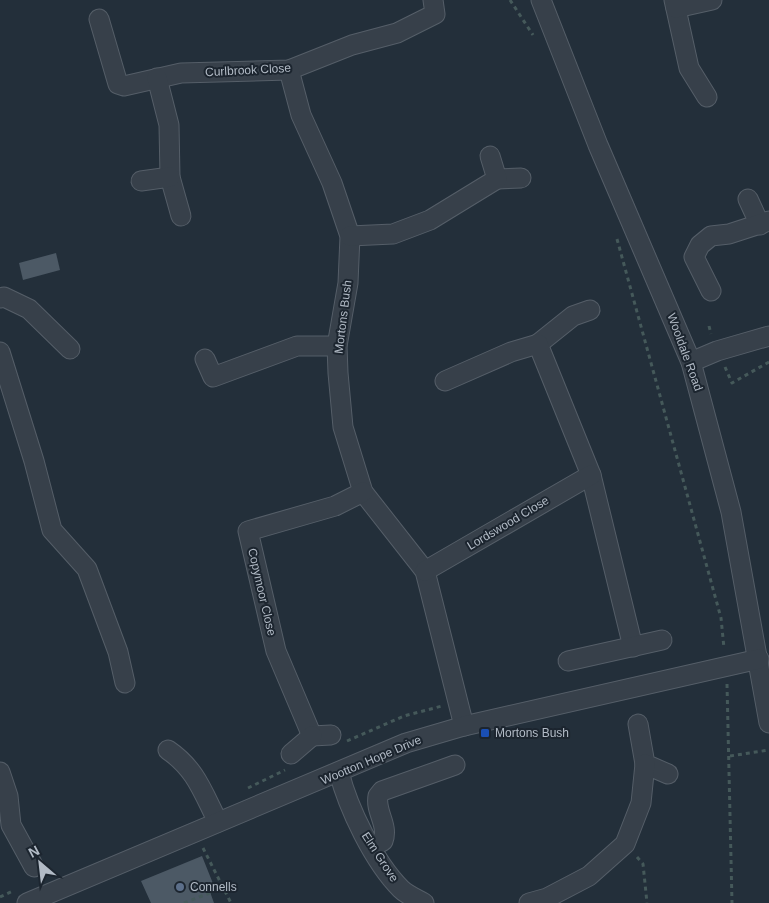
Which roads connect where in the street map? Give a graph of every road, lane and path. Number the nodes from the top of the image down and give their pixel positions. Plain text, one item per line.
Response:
1 (433, 0) edge
2 (541, 0) edge
3 (712, 0) edge
4 (675, 4) edge
5 (99, 18) dead end
6 (289, 70) junction
7 (157, 78) junction
8 (707, 97) dead end
9 (490, 156) dead end
10 (170, 177) junction
11 (520, 178) dead end
12 (497, 179) junction
13 (140, 181) dead end
14 (748, 199) dead end
15 (181, 216) dead end
16 (764, 223) edge
17 (350, 236) junction
18 (616, 238) dead end
19 (711, 291) dead end
20 (0, 298) edge
21 (590, 310) dead end
22 (769, 336) edge
23 (538, 344) junction
24 (337, 346) junction
25 (70, 349) dead end
26 (0, 352) edge
27 (205, 359) dead end
28 (691, 362) junction
29 (445, 381) dead end
30 (591, 475) junction
31 (363, 492) junction
32 (701, 544) dead end
33 (425, 571) junction
34 (662, 640) dead end
35 (633, 647) junction
36 (759, 659) junction
37 (568, 661) dead end
38 (125, 683) dead end
39 (769, 723) edge
40 (638, 724) dead end
41 (464, 726) junction
42 (331, 734) dead end
43 (312, 736) junction
44 (168, 750) dead end
45 (769, 750) edge
46 (291, 754) dead end
47 (645, 764) junction
48 (455, 765) dead end
49 (0, 772) edge
50 (339, 772) junction
51 (668, 774) dead end
52 (218, 822) junction
53 (194, 831) junction
54 (625, 844) junction
55 (371, 847) junction
56 (34, 868) dead end
57 (224, 887) junction
58 (28, 903) edge
59 (184, 903) edge
60 (231, 903) edge
61 (424, 903) edge
62 (529, 903) edge
63 (647, 903) edge
64 (732, 903) edge

1 - 6 street, Curlbrook Close
2 - 28 street, Wooldale Road
3 - 4 street
4 - 8 street
5 - 7 street, Curlbrook Close
6 - 7 street, Curlbrook Close
6 - 17 street, Mortons Bush
7 - 10 street
9 - 12 street
10 - 13 street
10 - 15 street
11 - 12 street
12 - 17 street
14 - 16 street
16 - 19 street
17 - 24 street, Mortons Bush
18 - 32 path
20 - 25 street
21 - 23 street
22 - 28 street
23 - 29 street
23 - 30 street
24 - 27 street
24 - 31 street, Mortons Bush
26 - 38 street
28 - 36 street, Wooldale Road
30 - 33 street, Lordswood Close
30 - 35 street
31 - 33 street, Mortons Bush
31 - 43 street, Copymoor Close
33 - 41 street, Mortons Bush
34 - 35 street
35 - 37 street
36 - 39 street, Wooldale Road
36 - 41 street, Wootton Hope Drive
40 - 47 street
41 - 50 street, Wootton Hope Drive
42 - 43 street
43 - 46 street
44 - 52 street
45 - 64 path
47 - 51 street
47 - 54 street
48 - 55 street
49 - 56 street
50 - 52 street, Wootton Hope Drive
50 - 55 street, Elm Grove
52 - 53 street, Wootton Hope Drive
53 - 57 path
53 - 58 street, Wootton Hope Drive
54 - 62 street
54 - 63 path
55 - 61 street, Elm Grove
57 - 59 path
57 - 60 path

